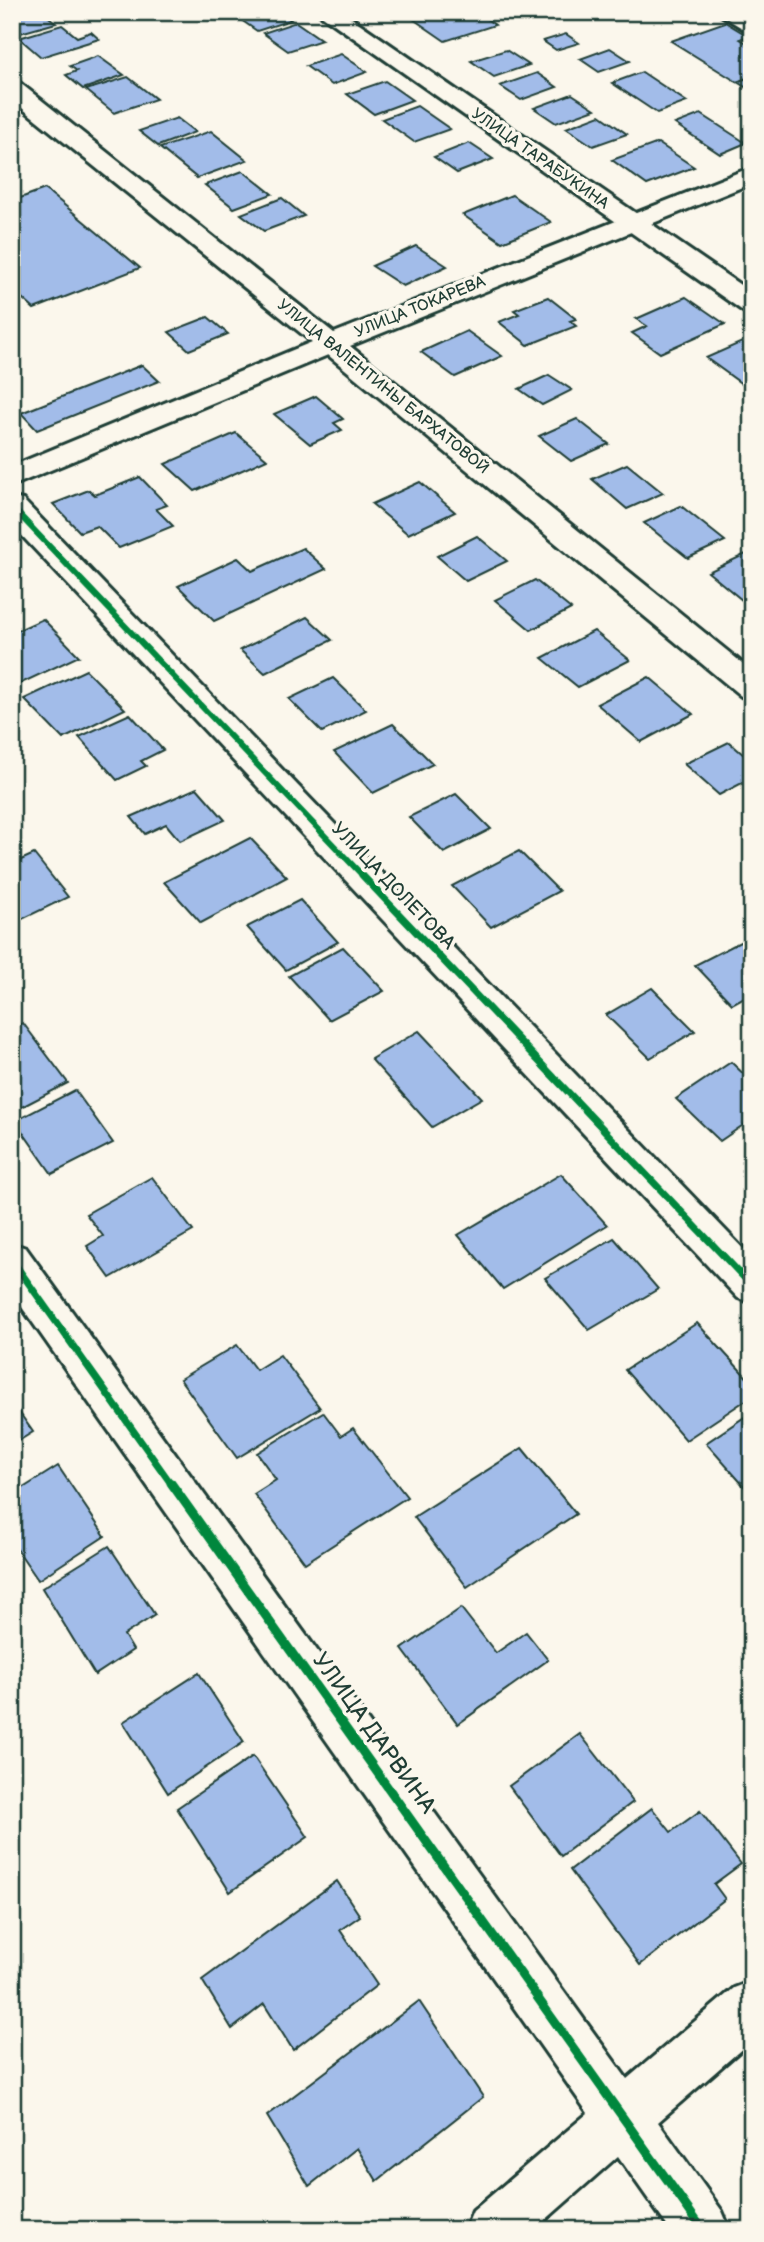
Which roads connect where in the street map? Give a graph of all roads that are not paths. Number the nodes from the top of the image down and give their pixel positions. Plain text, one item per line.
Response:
1 (328, 12) edge
2 (727, 12) edge
3 (752, 27) edge
4 (12, 88) edge
5 (752, 174) edge
6 (629, 221) junction
7 (752, 305) edge
8 (331, 344) junction
9 (12, 477) edge
10 (12, 507) edge
11 (752, 688) edge
12 (12, 1260) edge
13 (752, 1286) edge
14 (752, 2006) edge
15 (623, 2116) junction
16 (492, 2230) edge
17 (703, 2230) edge

1 - 6 street, УЛИЦА ТАРАБУКИНА
2 - 3 street
4 - 8 street, УЛИЦА ВАЛЕНТИНЫ БАРХАТОВОЙ
5 - 6 street, УЛИЦА ТОКАРЕВА
6 - 7 street, УЛИЦА ТАРАБУКИНА
6 - 8 street, УЛИЦА ТОКАРЕВА
8 - 9 street, УЛИЦА ТОКАРЕВА
8 - 11 street, УЛИЦА ВАЛЕНТИНЫ БАРХАТОВОЙ
10 - 13 street, УЛИЦА ДОЛЕТОВА
12 - 15 street, УЛИЦА ДАРВИНА
14 - 15 street
15 - 16 street
15 - 17 street, УЛИЦА ДАРВИНА

